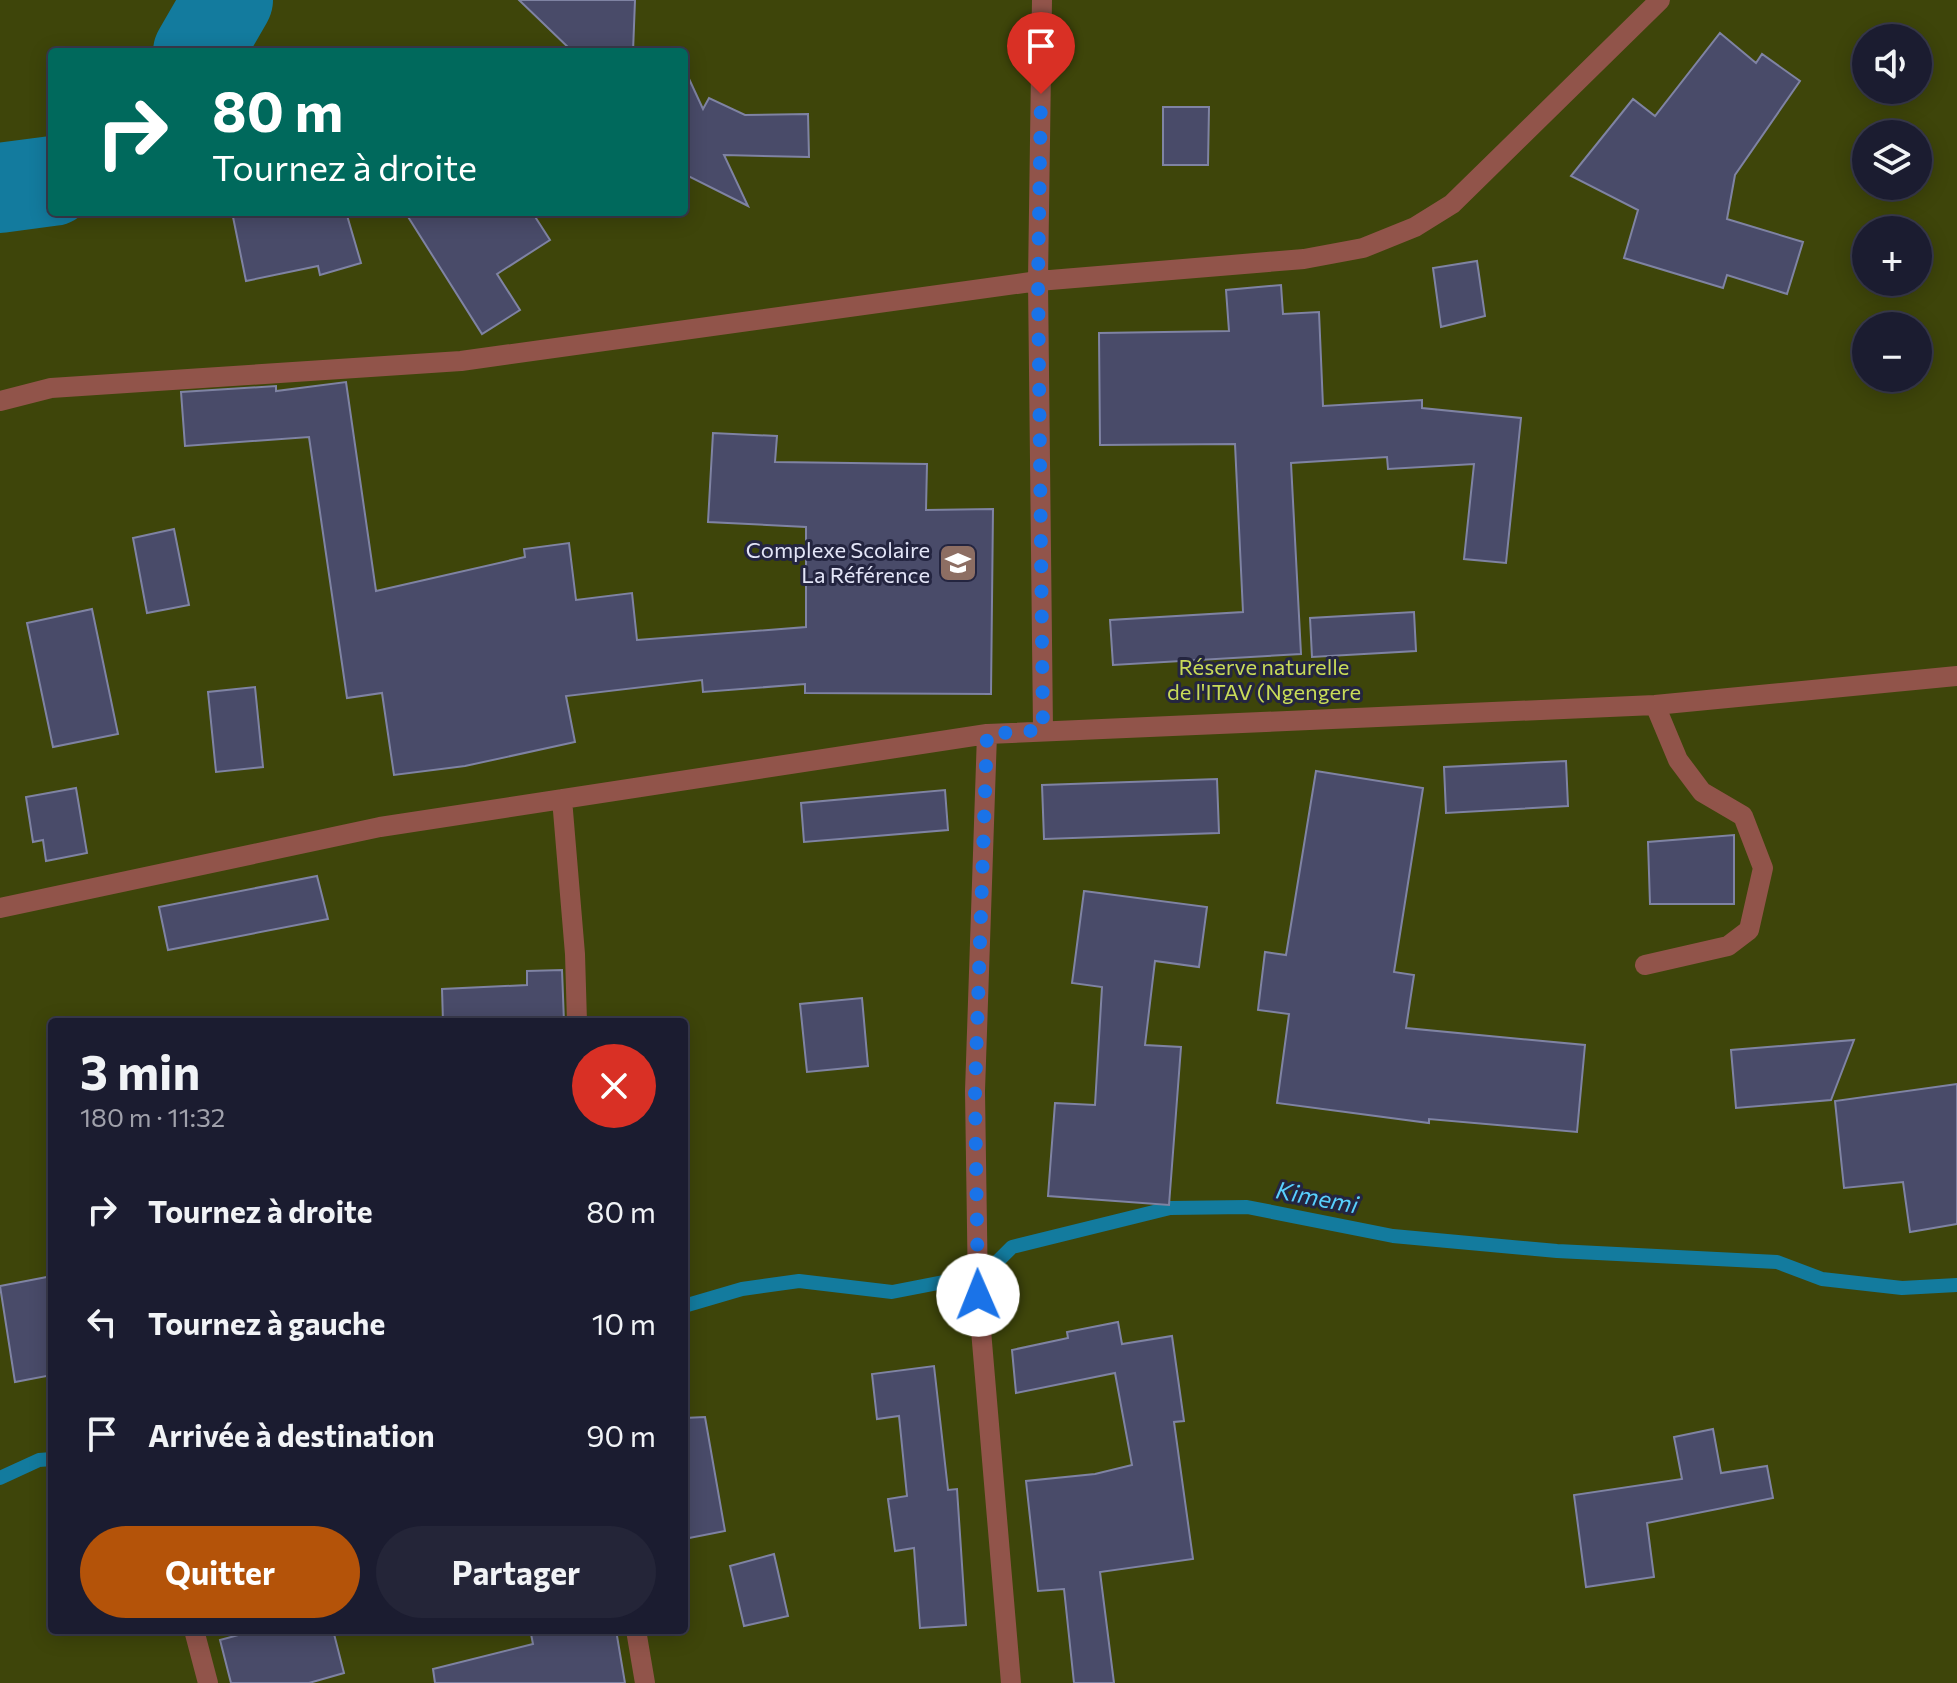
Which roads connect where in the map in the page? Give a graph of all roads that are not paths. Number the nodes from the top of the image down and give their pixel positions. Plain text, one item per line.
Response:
1 (1042, 0) edge
2 (1660, 0) edge
3 (1038, 281) junction
4 (0, 401) edge
5 (1957, 676) edge
6 (1655, 705) junction
7 (1043, 730) junction
8 (987, 734) junction
9 (562, 799) junction
10 (0, 908) edge
11 (1645, 965) dead end
12 (577, 1018) edge
13 (195, 1634) edge
14 (637, 1634) edge
15 (208, 1683) edge
16 (645, 1683) edge
17 (1011, 1683) edge

1 - 3 street
2 - 3 street
3 - 4 street
3 - 7 street
5 - 6 street
6 - 7 street
6 - 11 street
7 - 8 street
8 - 9 street
8 - 17 street
9 - 10 street
9 - 12 street
13 - 15 street
14 - 16 street

